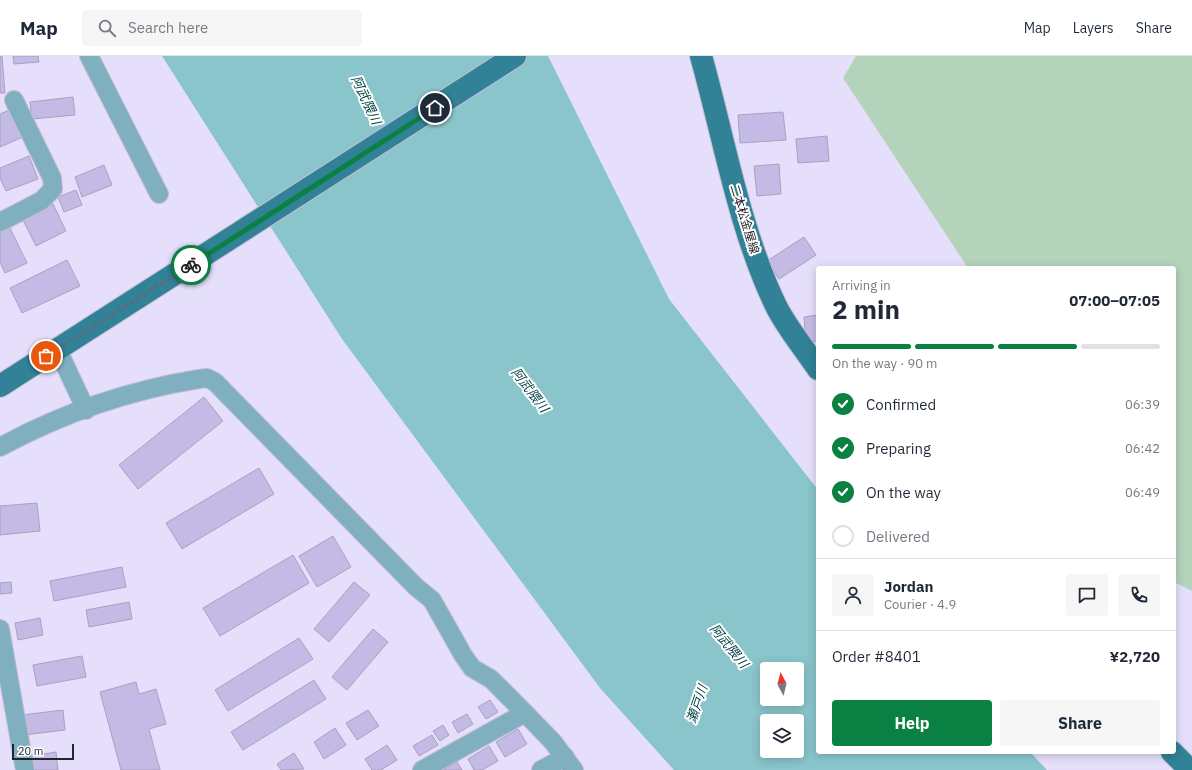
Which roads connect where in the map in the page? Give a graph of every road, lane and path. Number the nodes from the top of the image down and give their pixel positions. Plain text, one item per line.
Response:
1 (90, 56) edge
2 (516, 56) edge
3 (701, 56) edge
4 (14, 100) dead end
5 (158, 194) dead end
6 (0, 222) edge
7 (57, 348) junction
8 (816, 366) edge
9 (0, 386) edge
10 (86, 410) junction
11 (0, 448) edge
12 (0, 629) edge
13 (525, 713) junction
14 (1174, 754) edge
15 (569, 764) edge
16 (25, 770) edge
17 (422, 770) edge
18 (541, 770) edge
19 (1190, 770) edge

1 - 5 street
2 - 7 main road
3 - 8 main road, 二本松金屋線
4 - 6 street
7 - 9 main road
7 - 10 street
10 - 11 street
10 - 13 street
12 - 16 street
13 - 15 street
13 - 17 street
14 - 19 main road
15 - 18 street

